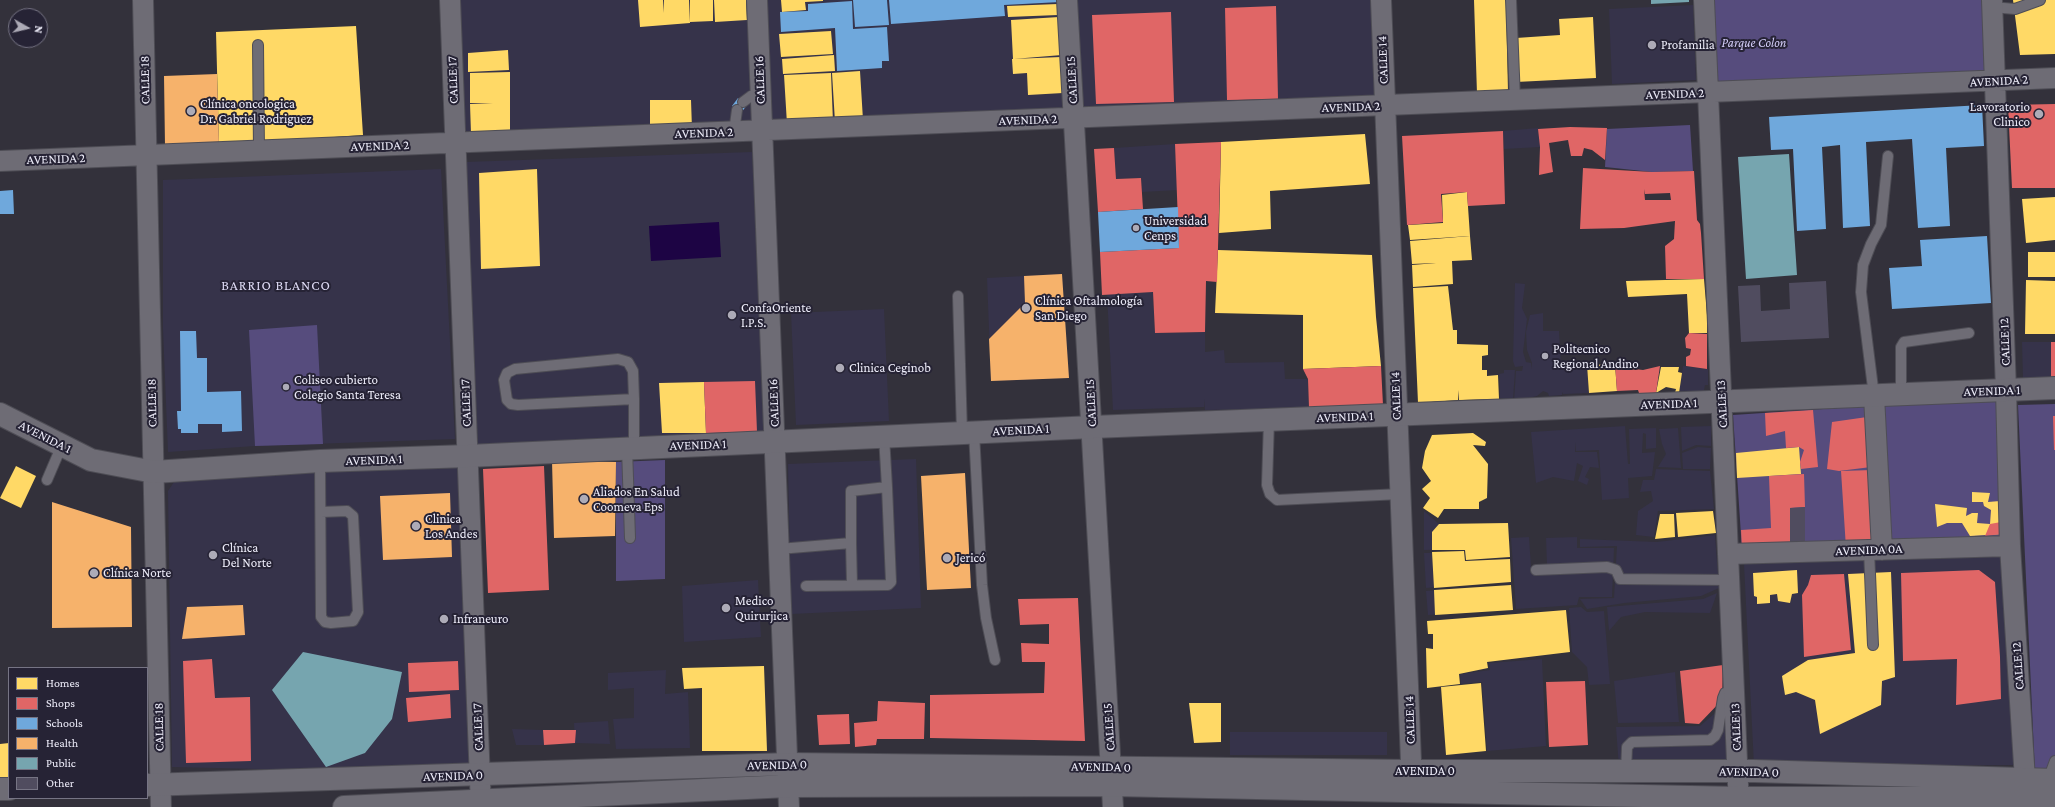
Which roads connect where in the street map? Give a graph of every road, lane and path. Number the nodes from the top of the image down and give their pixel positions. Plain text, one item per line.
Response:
1 (143, 0) edge
2 (450, 0) edge
3 (757, 0) edge
4 (1068, 0) edge
5 (1381, 0) edge
6 (1511, 0) edge
7 (1704, 0) edge
8 (2040, 0) edge
9 (1992, 4) edge
10 (258, 45) dead end
11 (2055, 78) edge
12 (1994, 81) junction
13 (1708, 93) junction
14 (1515, 100) junction
15 (747, 102) junction
16 (1385, 105) junction
17 (1074, 118) junction
18 (762, 130) junction
19 (734, 132) junction
20 (455, 143) junction
21 (259, 151) junction
22 (146, 155) junction
23 (1888, 156) dead end
24 (0, 160) edge
25 (958, 296) dead end
26 (1969, 333) dead end
27 (2055, 388) edge
28 (2006, 390) junction
29 (1901, 395) junction
30 (1874, 396) junction
31 (634, 400) junction
32 (1722, 402) junction
33 (0, 414) edge
34 (1397, 415) junction
35 (1269, 420) junction
36 (1093, 427) junction
37 (968, 432) junction
38 (884, 436) junction
39 (775, 442) junction
40 (62, 445) junction
41 (631, 448) junction
42 (468, 456) junction
43 (320, 461) junction
44 (154, 472) junction
45 (47, 480) dead end
46 (887, 488) junction
47 (1400, 494) junction
48 (321, 512) junction
49 (630, 538) dead end
50 (851, 543) junction
51 (2010, 546) junction
52 (779, 549) junction
53 (1876, 550) junction
54 (1728, 554) junction
55 (1536, 570) dead end
56 (1729, 580) junction
57 (852, 585) junction
58 (806, 586) dead end
59 (1872, 645) dead end
60 (996, 660) dead end
61 (1734, 690) junction
62 (789, 764) junction
63 (1746, 771) junction
64 (1626, 772) junction
65 (480, 775) junction
66 (1112, 776) junction
67 (2025, 780) junction
68 (2053, 780) edge
69 (1412, 781) junction
70 (154, 785) edge
71 (789, 797) edge
72 (1747, 803) edge
73 (481, 804) edge
74 (161, 807) edge
75 (344, 807) edge
76 (1113, 807) edge

1 - 22 street, CALLE 18
2 - 20 street, CALLE 17
3 - 15 street, CALLE 16
4 - 17 street, CALLE 15
5 - 16 street, CALLE 14
6 - 14 lane
7 - 13 street, CALLE 13
8 - 9 lane
9 - 12 street, CALLE 12
10 - 21 lane
11 - 12 street, AVENIDA 2
12 - 13 street, AVENIDA 2
12 - 28 street, CALLE 12
13 - 14 street, AVENIDA 2
13 - 32 street, CALLE 13
14 - 16 street, AVENIDA 2
15 - 18 street, CALLE 16
15 - 19 lane
16 - 17 street, AVENIDA 2
16 - 34 street, CALLE 14
17 - 18 street, AVENIDA 2
17 - 36 street, CALLE 15
18 - 19 street, AVENIDA 2
18 - 39 street, CALLE 16
19 - 20 street, AVENIDA 2
20 - 21 street, AVENIDA 2
20 - 42 street, CALLE 17
21 - 22 street, AVENIDA 2
22 - 24 street, AVENIDA 2
22 - 44 street, CALLE 18
23 - 30 lane
25 - 37 lane
26 - 29 lane
27 - 28 street, AVENIDA 1
28 - 29 street, AVENIDA 1
28 - 51 street, CALLE 12
29 - 30 street, AVENIDA 1
30 - 32 street, AVENIDA 1
30 - 53 street
31 - 31 lane
31 - 41 lane
32 - 34 street, AVENIDA 1
32 - 54 street, CALLE 13
33 - 40 street, AVENIDA 1
34 - 35 street, AVENIDA 1
34 - 47 street, CALLE 14
35 - 36 street, AVENIDA 1
35 - 47 lane
36 - 37 street, AVENIDA 1
36 - 66 street, CALLE 15
37 - 38 street, AVENIDA 1
37 - 60 lane
38 - 39 street, AVENIDA 1
38 - 46 lane
39 - 41 street, AVENIDA 1
39 - 52 street, CALLE 16
40 - 44 street, AVENIDA 1
40 - 45 lane
41 - 42 street, AVENIDA 1
41 - 49 lane
42 - 43 street, AVENIDA 1
42 - 65 street, CALLE 17
43 - 44 street, AVENIDA 1
43 - 48 lane
44 - 70 street, CALLE 18
46 - 50 lane
46 - 57 lane
47 - 69 street, CALLE 14
48 - 48 lane
50 - 52 lane
50 - 57 lane
51 - 53 street, AVENIDA 0A
51 - 67 street, CALLE 12
52 - 62 street, CALLE 16
53 - 54 street, AVENIDA 0A
53 - 59 lane
54 - 56 street, CALLE 13
55 - 56 lane
56 - 61 street, CALLE 13
57 - 58 lane
61 - 63 street, CALLE 13
61 - 64 lane
62 - 65 street, AVENIDA 0
62 - 66 street, AVENIDA 0
62 - 71 street, CALLE 16
63 - 64 street, AVENIDA 0
63 - 67 street, AVENIDA 0
63 - 72 street, CALLE 13
64 - 69 street, AVENIDA 0
65 - 70 street, AVENIDA 0
65 - 73 street, CALLE 17
66 - 69 street, AVENIDA 0
66 - 71 street, AVENIDA 0
66 - 76 street, CALLE 15
67 - 68 street, AVENIDA 0
68 - 72 street, AVENIDA 0
69 - 72 street, AVENIDA 0
70 - 74 street, CALLE 18
71 - 73 street, AVENIDA 0
73 - 75 street, AVENIDA 0

